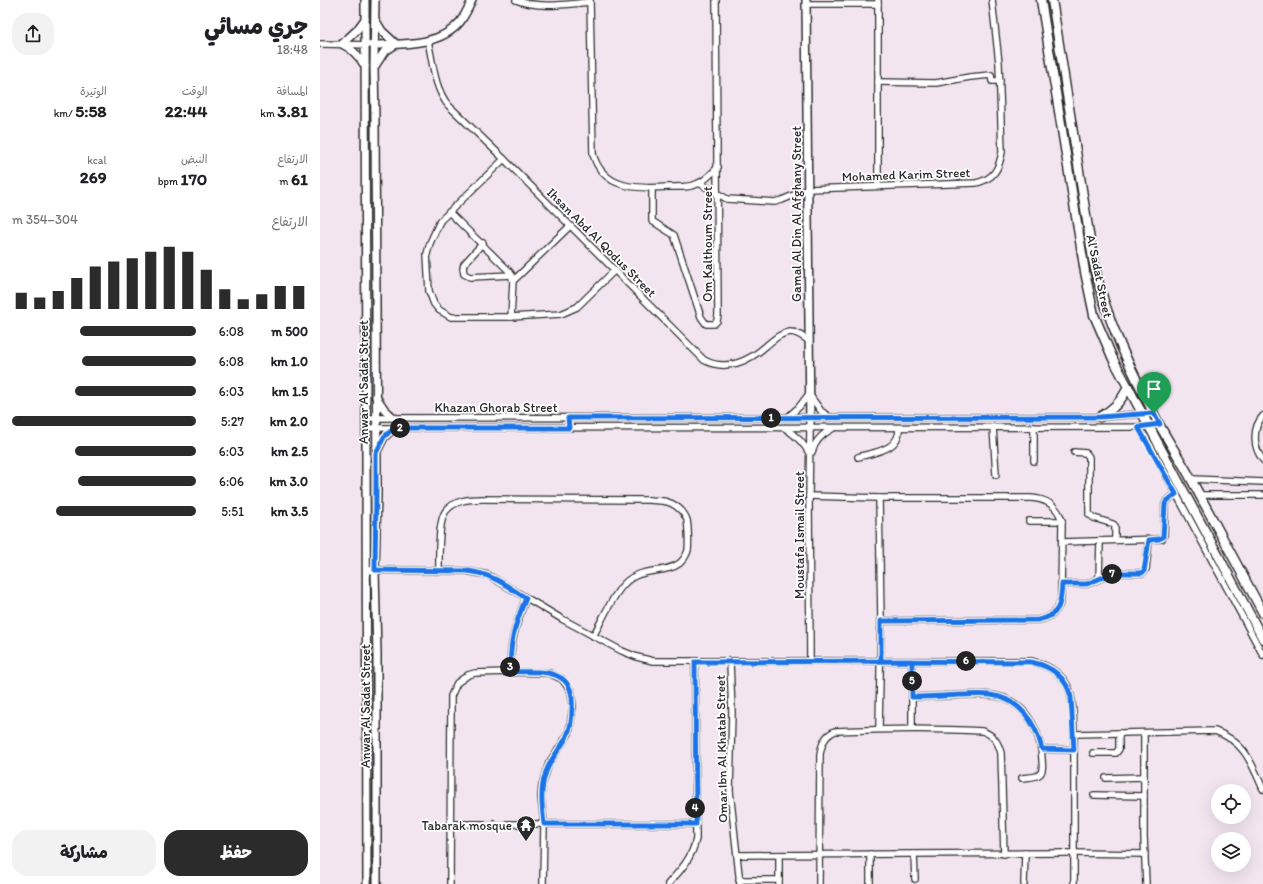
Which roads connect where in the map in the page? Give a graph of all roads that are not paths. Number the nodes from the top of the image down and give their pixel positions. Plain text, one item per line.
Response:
1 (365, 0) edge
2 (375, 0) edge
3 (472, 0) edge
4 (516, 0) edge
5 (716, 0) edge
6 (992, 0) edge
7 (1041, 0) edge
8 (1052, 0) edge
9 (590, 1) edge
10 (806, 2) edge
11 (878, 2) edge
12 (365, 19) junction
13 (375, 19) junction
14 (428, 41) junction
15 (320, 44) edge
16 (342, 44) junction
17 (396, 44) junction
18 (365, 45) junction
19 (375, 45) junction
20 (365, 66) junction
21 (374, 67) junction
22 (1000, 81) junction
23 (878, 82) junction
24 (504, 159) junction
25 (718, 167) junction
26 (699, 183) junction
27 (878, 186) junction
28 (652, 188) junction
29 (808, 189) junction
30 (718, 194) junction
31 (449, 212) junction
32 (570, 226) junction
33 (483, 243) junction
34 (615, 270) junction
35 (512, 278) junction
36 (511, 317) junction
37 (809, 341) junction
38 (1128, 387) junction
39 (809, 394) junction
40 (375, 396) junction
41 (1154, 413) junction
42 (1142, 414) junction
43 (1263, 416) edge
44 (375, 417) junction
45 (810, 417) junction
46 (829, 417) junction
47 (1100, 417) junction
48 (366, 418) junction
49 (394, 418) junction
50 (568, 418) junction
51 (788, 418) junction
52 (1160, 424) junction
53 (1148, 426) junction
54 (1034, 427) junction
55 (1138, 427) junction
56 (366, 428) junction
57 (375, 428) junction
58 (394, 428) junction
59 (569, 428) junction
60 (785, 428) junction
61 (810, 428) junction
62 (834, 428) junction
63 (899, 428) junction
64 (993, 428) junction
65 (1074, 452) dead end
66 (376, 453) junction
67 (810, 456) junction
68 (858, 457) dead end
69 (1263, 460) edge
70 (1034, 461) dead end
71 (996, 475) dead end
72 (1192, 479) junction
73 (1263, 482) edge
74 (1176, 494) junction
75 (1200, 495) junction
76 (1263, 495) edge
77 (809, 496) junction
78 (879, 498) junction
79 (1029, 521) dead end
80 (1062, 521) junction
81 (1115, 540) junction
82 (1149, 540) junction
83 (1100, 541) junction
84 (1062, 542) junction
85 (367, 570) junction
86 (375, 570) junction
87 (439, 571) junction
88 (1099, 578) junction
89 (1062, 584) junction
90 (526, 598) junction
91 (1263, 613) edge
92 (881, 621) junction
93 (593, 636) junction
94 (1263, 639) edge
95 (1263, 655) edge
96 (810, 661) junction
97 (881, 661) junction
98 (912, 661) junction
99 (695, 662) junction
100 (730, 662) junction
101 (510, 672) junction
102 (912, 697) junction
103 (879, 729) junction
104 (912, 729) junction
105 (1119, 733) junction
106 (1144, 733) junction
107 (1074, 734) junction
108 (1042, 749) junction
109 (1074, 750) junction
110 (1093, 753) dead end
111 (1144, 777) junction
112 (1022, 778) dead end
113 (1106, 778) dead end
114 (1263, 789) edge
115 (1094, 795) dead end
116 (1144, 796) junction
117 (450, 824) junction
118 (544, 824) junction
119 (696, 824) junction
120 (1074, 853) junction
121 (870, 854) junction
122 (914, 854) junction
123 (1004, 854) junction
124 (1025, 854) junction
125 (1145, 854) junction
126 (737, 855) junction
127 (779, 855) junction
128 (819, 855) junction
129 (915, 879) dead end
130 (739, 882) edge
131 (780, 882) edge
132 (367, 884) edge
133 (377, 884) edge
134 (450, 884) edge
135 (543, 884) edge
136 (668, 884) edge
137 (819, 884) edge
138 (870, 884) edge
139 (1024, 884) edge
140 (1074, 884) edge
141 (1146, 884) edge

1 - 12 street, Anwar Al Sadat Street
2 - 13 street, Anwar Al Sadat Street
3 - 14 street
4 - 9 street
5 - 25 street, Om Kalthoum Street
6 - 22 street, Mohamed Karim Street
7 - 38 main road, Al Sadat Street
8 - 41 main road, Al Sadat Street
9 - 28 street
10 - 11 street
10 - 29 street, Gamal Al Din Al Afghany Street
11 - 23 street
12 - 16 street
12 - 18 street, Anwar Al Sadat Street
13 - 17 street
13 - 19 street, Anwar Al Sadat Street
14 - 17 street
14 - 24 street, Ihsan Abd Al Qodus Street
15 - 16 street
16 - 18 street
16 - 20 street
17 - 19 street
17 - 21 street
18 - 19 street
18 - 20 street, Anwar Al Sadat Street
19 - 21 street, Anwar Al Sadat Street
20 - 48 street, Anwar Al Sadat Street
21 - 40 street, Anwar Al Sadat Street
22 - 23 street
22 - 27 street, Mohamed Karim Street
23 - 27 street
24 - 31 street
24 - 32 street, Ihsan Abd Al Qodus Street
25 - 26 street
25 - 30 street, Om Kalthoum Street
26 - 28 street
26 - 30 street
27 - 29 street, Mohamed Karim Street
28 - 30 street, Om Kalthoum Street
29 - 30 street
29 - 37 street, Gamal Al Din Al Afghany Street
31 - 33 street
31 - 36 street
32 - 34 street, Ihsan Abd Al Qodus Street
32 - 35 street
33 - 35 street
33 - 35 street
34 - 36 street
34 - 37 street, Ihsan Abd Al Qodus Street
35 - 36 street
37 - 39 street, Gamal Al Din Al Afghany Street
38 - 42 main road, Al Sadat Street
38 - 47 main road
39 - 45 street, Gamal Al Din Al Afghany Street
39 - 46 street
39 - 51 street
40 - 44 street, Anwar Al Sadat Street
40 - 49 street
41 - 42 street, Khazan Ghorab Street
41 - 52 main road, Al Sadat Street
42 - 47 street, Khazan Ghorab Street
42 - 53 main road, Al Sadat Street
43 - 69 street
44 - 48 street, Khazan Ghorab Street
44 - 49 street, Khazan Ghorab Street
44 - 57 street, Anwar Al Sadat Street
45 - 46 street, Khazan Ghorab Street
45 - 51 street, Khazan Ghorab Street
45 - 61 street, Gamal Al Din Al Afghany Street
46 - 47 street, Khazan Ghorab Street
48 - 56 street, Anwar Al Sadat Street
49 - 50 street, Khazan Ghorab Street
50 - 51 street, Khazan Ghorab Street
50 - 59 street
52 - 53 street, Khazan Ghorab Street
52 - 72 main road, Al Sadat Street
53 - 55 street, Khazan Ghorab Street
53 - 94 main road, Al Sadat Street
54 - 55 street, Khazan Ghorab Street
54 - 64 street, Khazan Ghorab Street
54 - 70 street
55 - 74 street
56 - 57 street, Khazan Ghorab Street
56 - 85 street, Anwar Al Sadat Street
57 - 58 street, Khazan Ghorab Street
57 - 66 street, Anwar Al Sadat Street
58 - 59 street, Khazan Ghorab Street
58 - 66 street
59 - 60 street, Khazan Ghorab Street
60 - 61 street, Khazan Ghorab Street
60 - 67 street
61 - 62 street, Khazan Ghorab Street
61 - 67 street, Moustafa Ismail Street
62 - 63 street, Khazan Ghorab Street
62 - 67 street
63 - 64 street, Khazan Ghorab Street
63 - 68 street
64 - 71 street
65 - 81 street
66 - 86 street, Anwar Al Sadat Street
67 - 77 street, Moustafa Ismail Street
72 - 73 street
72 - 75 main road, Al Sadat Street
74 - 82 street
74 - 95 street
75 - 76 street
75 - 91 main road, Al Sadat Street
77 - 78 street
77 - 96 street, Moustafa Ismail Street
78 - 80 street
78 - 92 street
79 - 80 street
80 - 84 street
81 - 82 street
81 - 83 street
82 - 88 street
83 - 84 street
83 - 88 street
84 - 89 street
85 - 86 street
85 - 132 street, Anwar Al Sadat Street
86 - 87 street
86 - 133 street, Anwar Al Sadat Street
87 - 90 street
87 - 93 street
88 - 89 street
89 - 92 street
90 - 93 street
90 - 101 street
92 - 97 street
93 - 99 street
96 - 97 street
96 - 100 street
97 - 98 street
97 - 103 street
98 - 102 street
98 - 107 street
99 - 100 street
99 - 119 street
100 - 126 street, Omar Ibn Al Khatab Street
101 - 117 street
101 - 118 street
102 - 104 street
102 - 108 street
103 - 104 street
103 - 128 street
104 - 123 street
105 - 106 street
105 - 107 street
105 - 110 street
106 - 111 street
106 - 114 street
107 - 109 street
108 - 109 street
108 - 112 street
109 - 120 street
111 - 113 street
111 - 116 street
115 - 116 street
116 - 125 street
117 - 118 street
117 - 134 street
118 - 119 street
118 - 135 street
119 - 136 street
120 - 124 street
120 - 125 street
120 - 140 street
121 - 122 street
121 - 128 street
121 - 138 street
122 - 123 street
122 - 129 street
123 - 124 street
124 - 139 street
125 - 141 street
126 - 127 street
126 - 130 street, Omar Ibn Al Khatab Street
127 - 128 street
127 - 131 street
128 - 137 street
130 - 131 street

